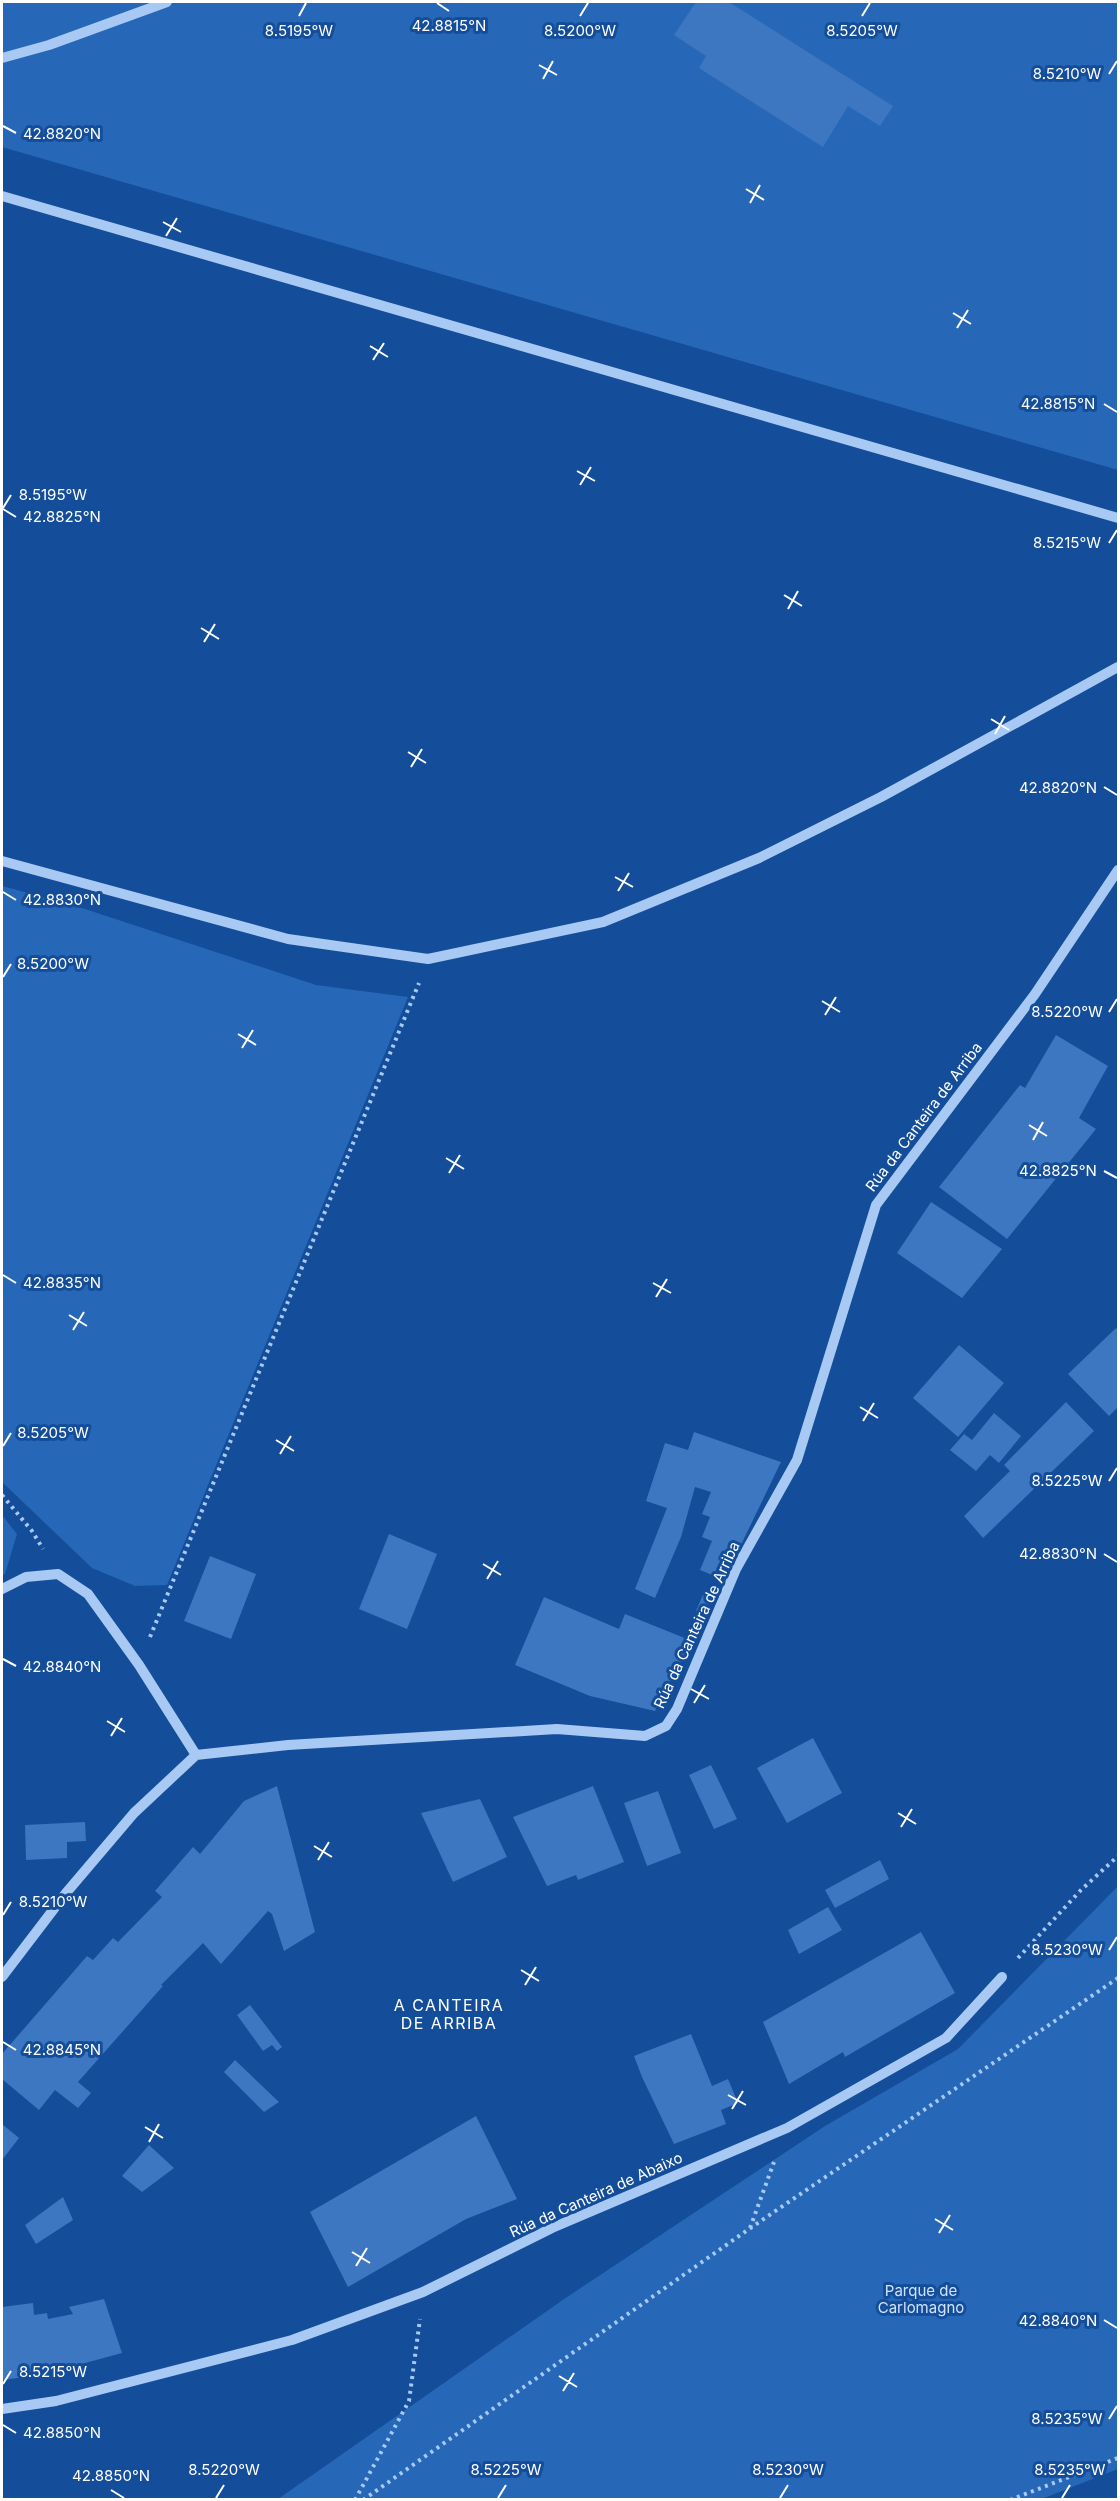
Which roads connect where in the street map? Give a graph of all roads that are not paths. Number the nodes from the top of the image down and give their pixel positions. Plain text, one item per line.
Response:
1 (167, 2) edge
2 (2, 58) edge
3 (2, 196) edge
4 (1119, 518) edge
5 (1119, 667) edge
6 (2, 861) edge
7 (1119, 870) edge
8 (2, 1589) edge
9 (196, 1755) junction
10 (2, 1977) edge
11 (1002, 1977) road end
12 (2, 2409) edge

1 - 2 street
3 - 4 street
5 - 6 street
7 - 9 street, Rúa da Canteira de Arriba
8 - 9 street
9 - 10 street
11 - 12 street, Rúa da Canteira de Abaixo

